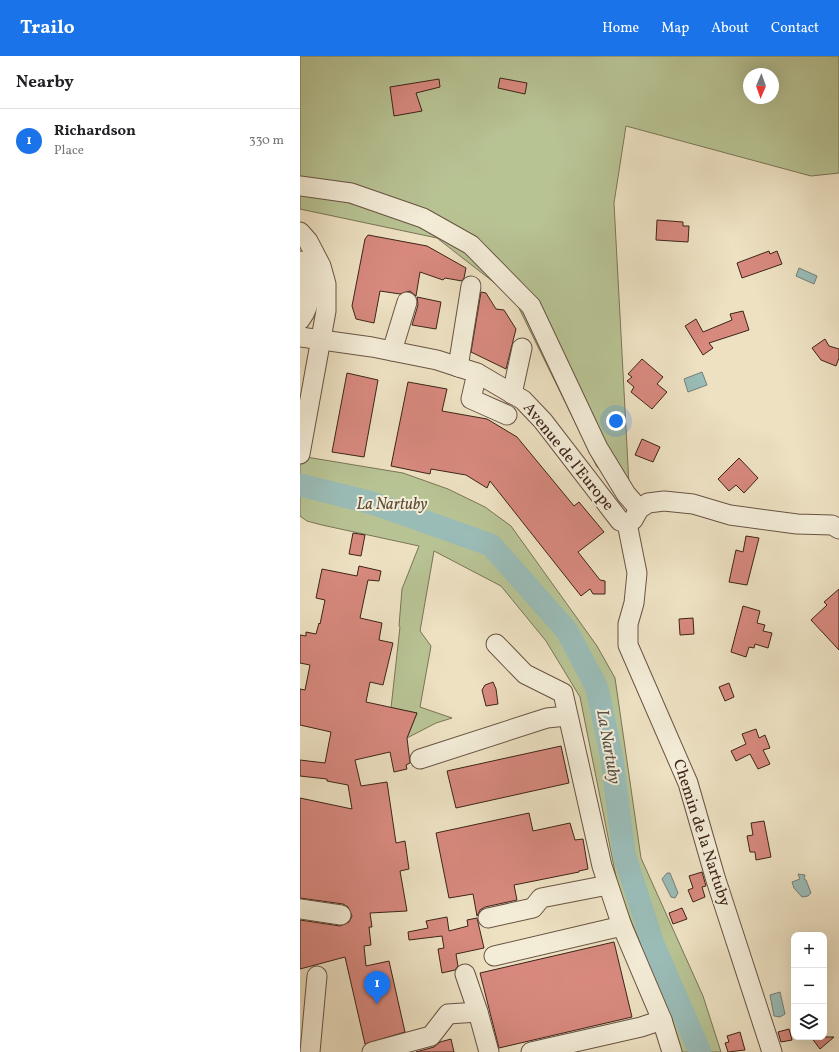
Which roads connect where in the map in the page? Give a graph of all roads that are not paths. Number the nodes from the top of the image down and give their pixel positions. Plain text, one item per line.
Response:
1 (300, 186) edge
2 (300, 232) edge
3 (300, 261) edge
4 (471, 286) dead end
5 (407, 302) dead end
6 (300, 320) edge
7 (300, 337) edge
8 (321, 339) junction
9 (522, 348) dead end
10 (392, 351) junction
11 (458, 367) junction
12 (477, 373) junction
13 (512, 394) junction
14 (507, 415) dead end
15 (300, 454) edge
16 (639, 509) junction
17 (627, 523) junction
18 (839, 529) edge
19 (496, 644) dead end
20 (567, 716) junction
21 (420, 760) dead end
22 (608, 885) junction
23 (300, 909) edge
24 (341, 915) dead end
25 (488, 918) dead end
26 (622, 926) junction
27 (494, 956) dead end
28 (465, 974) dead end
29 (317, 976) dead end
30 (478, 1012) junction
31 (662, 1020) junction
32 (310, 1052) edge
33 (372, 1052) edge
34 (490, 1052) edge
35 (531, 1052) edge
36 (672, 1052) edge
37 (772, 1052) edge

1 - 16 street
2 - 8 street
3 - 6 street
4 - 11 street
5 - 10 street
7 - 8 street, Avenue de l'Europe
8 - 10 street, Avenue de l'Europe
8 - 15 street
9 - 13 street
10 - 11 street, Avenue de l'Europe
11 - 12 street, Avenue de l'Europe
12 - 13 street, Avenue de l'Europe
12 - 14 street
13 - 17 street, Avenue de l'Europe
16 - 17 street
16 - 18 street
17 - 37 street, Chemin de la Nartuby
19 - 20 street
20 - 21 street
20 - 22 street
22 - 25 street
22 - 26 street
23 - 24 street
26 - 27 street
26 - 31 street
28 - 30 street
29 - 32 street
30 - 33 street
30 - 34 street
31 - 35 street
31 - 36 street

